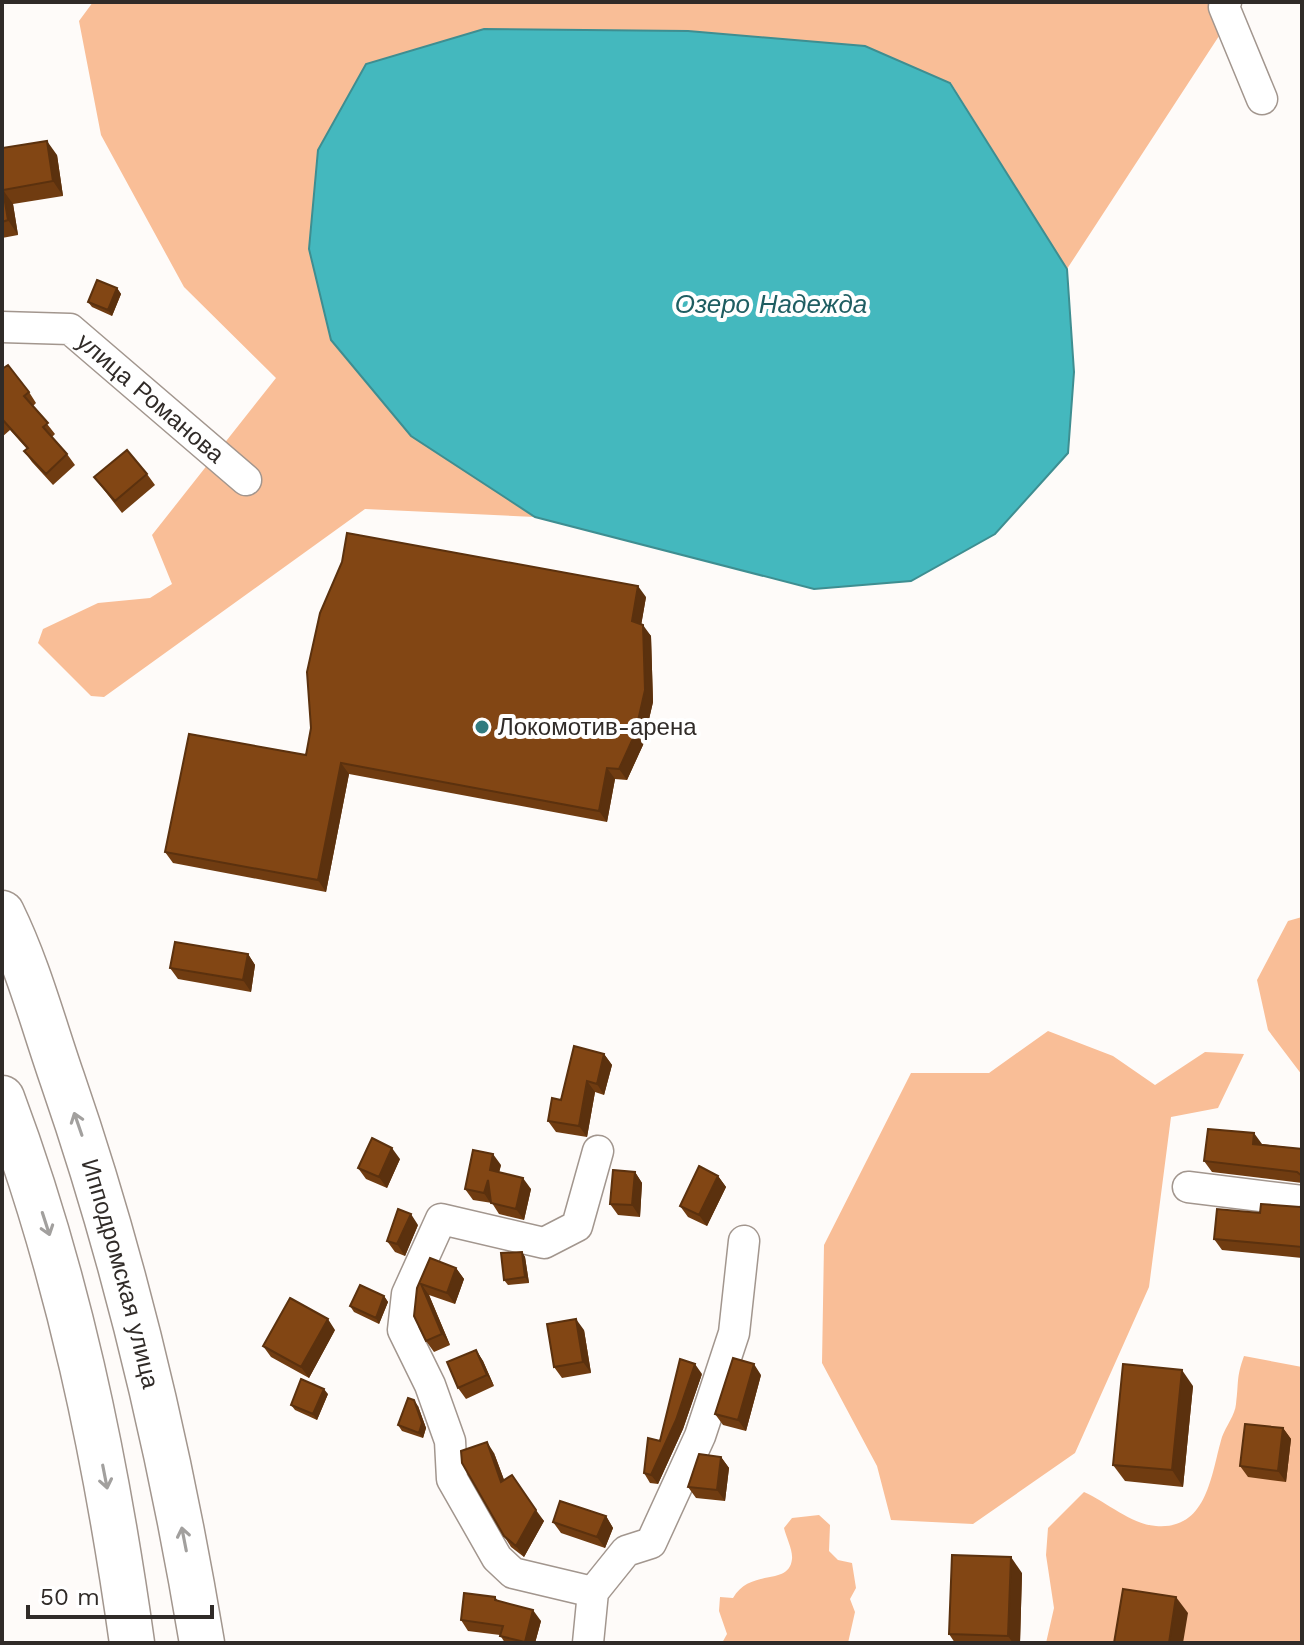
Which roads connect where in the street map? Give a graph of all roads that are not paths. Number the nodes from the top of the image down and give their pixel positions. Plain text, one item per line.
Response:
1 (1226, 2) edge
2 (1262, 99) dead end
3 (2, 327) edge
4 (246, 480) dead end
5 (2, 913) edge
6 (2, 1098) edge
7 (598, 1151) dead end
8 (1188, 1187) dead end
9 (1302, 1201) edge
10 (744, 1241) dead end
11 (593, 1592) junction
12 (132, 1643) edge
13 (202, 1643) edge
14 (588, 1643) edge

1 - 2 street
3 - 4 street, улица Романова
13 -> 5 highway, Ипподромская улица
6 -> 12 highway
7 - 11 street
8 - 9 street
10 - 11 street
11 - 14 street

